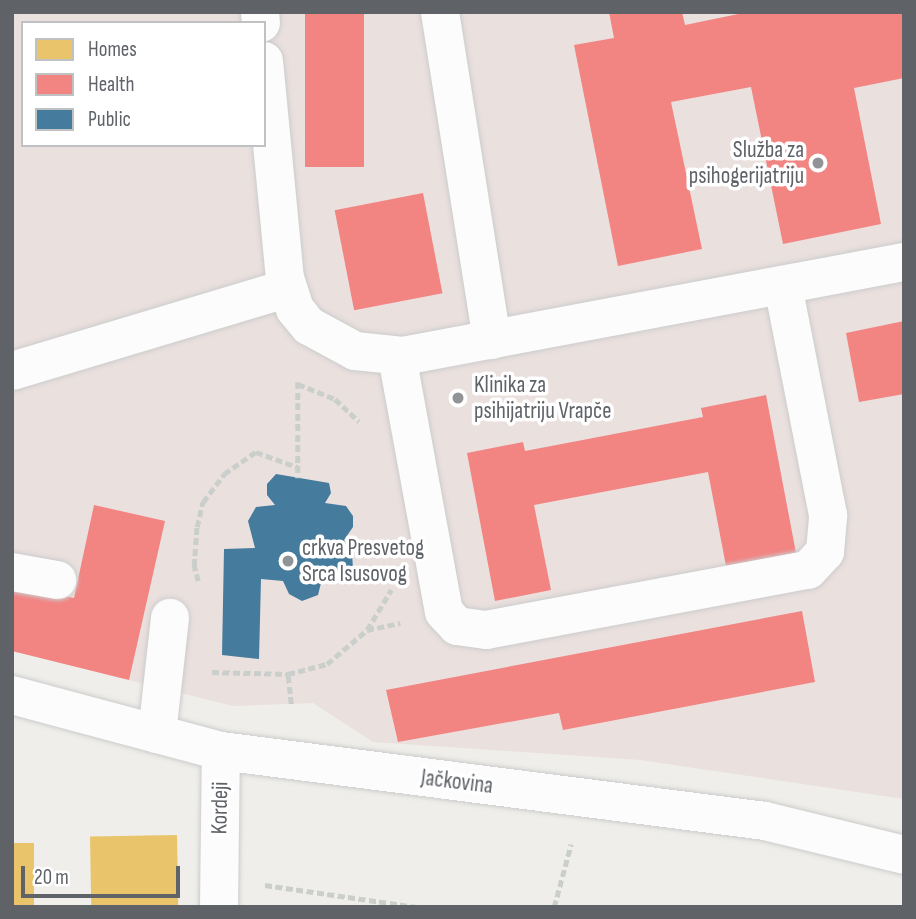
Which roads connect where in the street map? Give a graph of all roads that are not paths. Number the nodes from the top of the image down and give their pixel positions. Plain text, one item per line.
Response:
1 (440, 12) edge
2 (266, 80) edge
3 (904, 262) edge
4 (783, 285) junction
5 (288, 288) junction
6 (492, 340) junction
7 (397, 356) junction
8 (12, 371) edge
9 (12, 572) edge
10 (57, 580) dead end
11 (170, 618) dead end
12 (12, 695) edge
13 (157, 734) junction
14 (221, 751) junction
15 (904, 855) edge
16 (219, 893) edge

1 - 6 street
2 - 5 street
3 - 4 street
4 - 6 street
4 - 7 street
5 - 7 street
5 - 8 street
6 - 7 street
9 - 10 street
11 - 13 street
12 - 13 street, Jačkovina
13 - 14 street, Jačkovina
14 - 15 street, Jačkovina
14 - 16 street, Kordeji

